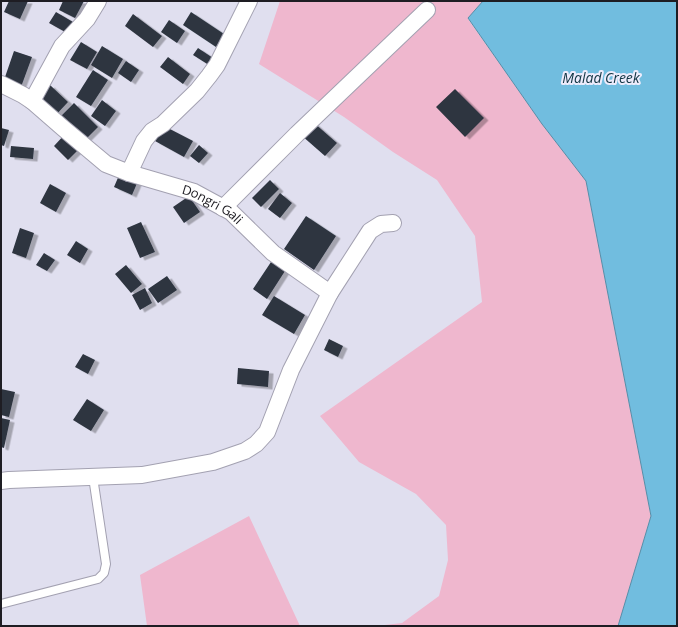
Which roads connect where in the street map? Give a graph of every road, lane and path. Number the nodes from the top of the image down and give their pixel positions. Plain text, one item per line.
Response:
1 (98, 1) edge
2 (249, 1) edge
3 (427, 10) dead end
4 (1, 84) edge
5 (32, 101) junction
6 (129, 173) junction
7 (223, 208) junction
8 (393, 223) dead end
9 (330, 293) junction
10 (93, 477) junction
11 (1, 481) edge
12 (1, 604) edge

1 - 5 street
2 - 6 street
3 - 7 street
4 - 5 street, Dongri Gali
5 - 6 street, Dongri Gali
6 - 7 street, Dongri Gali
7 - 9 street, Dongri Gali
8 - 9 street
9 - 10 street
10 - 11 street
10 - 12 lane

